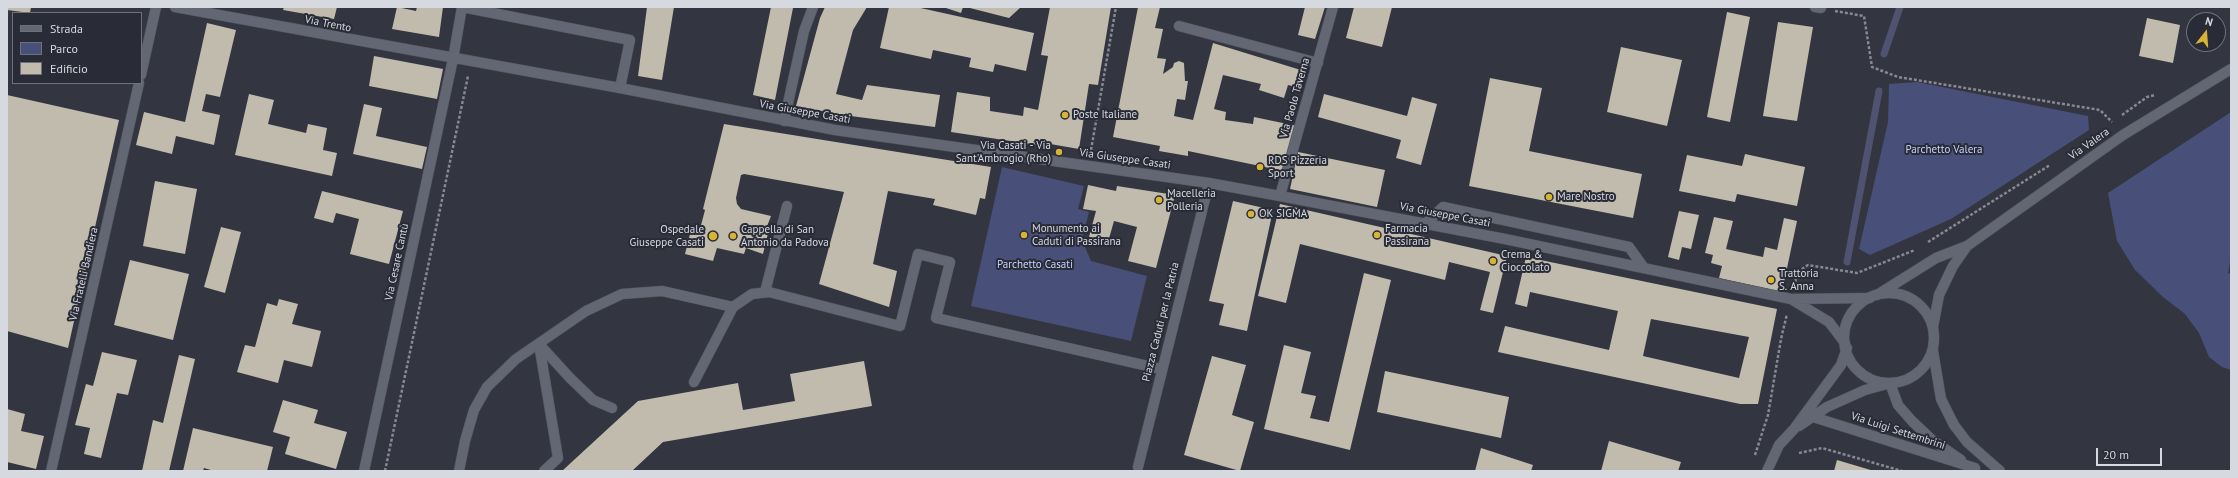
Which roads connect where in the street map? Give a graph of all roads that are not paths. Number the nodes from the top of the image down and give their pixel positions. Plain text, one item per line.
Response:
1 (156, 7) edge
2 (175, 7) edge
3 (462, 7) edge
4 (813, 7) edge
5 (1333, 7) edge
6 (1179, 26) dead end
7 (453, 58) junction
8 (1318, 63) junction
9 (2231, 69) edge
10 (142, 71) edge
11 (139, 84) edge
12 (620, 88) junction
13 (784, 121) junction
14 (1209, 183) junction
15 (1280, 196) junction
16 (787, 206) dead end
17 (1425, 224) junction
18 (1967, 246) junction
19 (1644, 268) junction
20 (765, 292) junction
21 (1873, 296) junction
22 (1791, 299) junction
23 (733, 307) junction
24 (1933, 327) junction
25 (539, 344) junction
26 (1846, 346) junction
27 (1933, 351) junction
28 (1161, 369) junction
29 (694, 382) dead end
30 (1890, 383) junction
31 (612, 408) dead end
32 (1812, 417) junction
33 (1794, 429) junction
34 (1138, 467) dead end
35 (1978, 470) edge
36 (51, 471) edge
37 (364, 471) edge
38 (459, 471) edge
39 (544, 471) edge
40 (1767, 471) edge
41 (2000, 471) edge

1 - 10 street
2 - 7 street, Via Trento
3 - 7 street, Via Cesare Cantù
3 - 12 street
4 - 13 street
5 - 8 street, Via Paolo Taverna
6 - 8 street
7 - 12 street, Via Giuseppe Casati
7 - 37 street, Via Cesare Cantù
8 - 15 street, Via Paolo Taverna
9 - 18 street, Via Valera
11 - 36 street, Via Fratelli Bandiera
12 - 13 street, Via Giuseppe Casati
13 - 14 street, Via Giuseppe Casati
14 - 15 street, Via Giuseppe Casati
14 - 28 street, Piazza Caduti per la Patria
15 - 17 street, Via Giuseppe Casati
16 - 20 street
17 - 19 street, Via Giuseppe Casati
17 - 19 street
18 - 21 street, Via Valera
18 - 24 street, Via Valera
19 - 22 street, Via Giuseppe Casati
20 - 23 street
20 - 28 street
21 - 22 street, Via Giuseppe Casati
21 - 24 street
21 - 26 street
22 - 26 street, Via Giuseppe Casati
23 - 25 street
23 - 29 street
24 - 27 street
25 - 31 street
25 - 38 street
25 - 39 street
26 - 30 street
26 - 33 street, Via Luigi Settembrini
27 - 30 street
27 - 41 street
28 - 34 street, Piazza Caduti per la Patria
30 - 32 street, Via Luigi Settembrini
30 - 35 street
32 - 33 street, Via Luigi Settembrini
32 - 35 street, Via Luigi Settembrini
33 - 40 street, Via Luigi Settembrini

